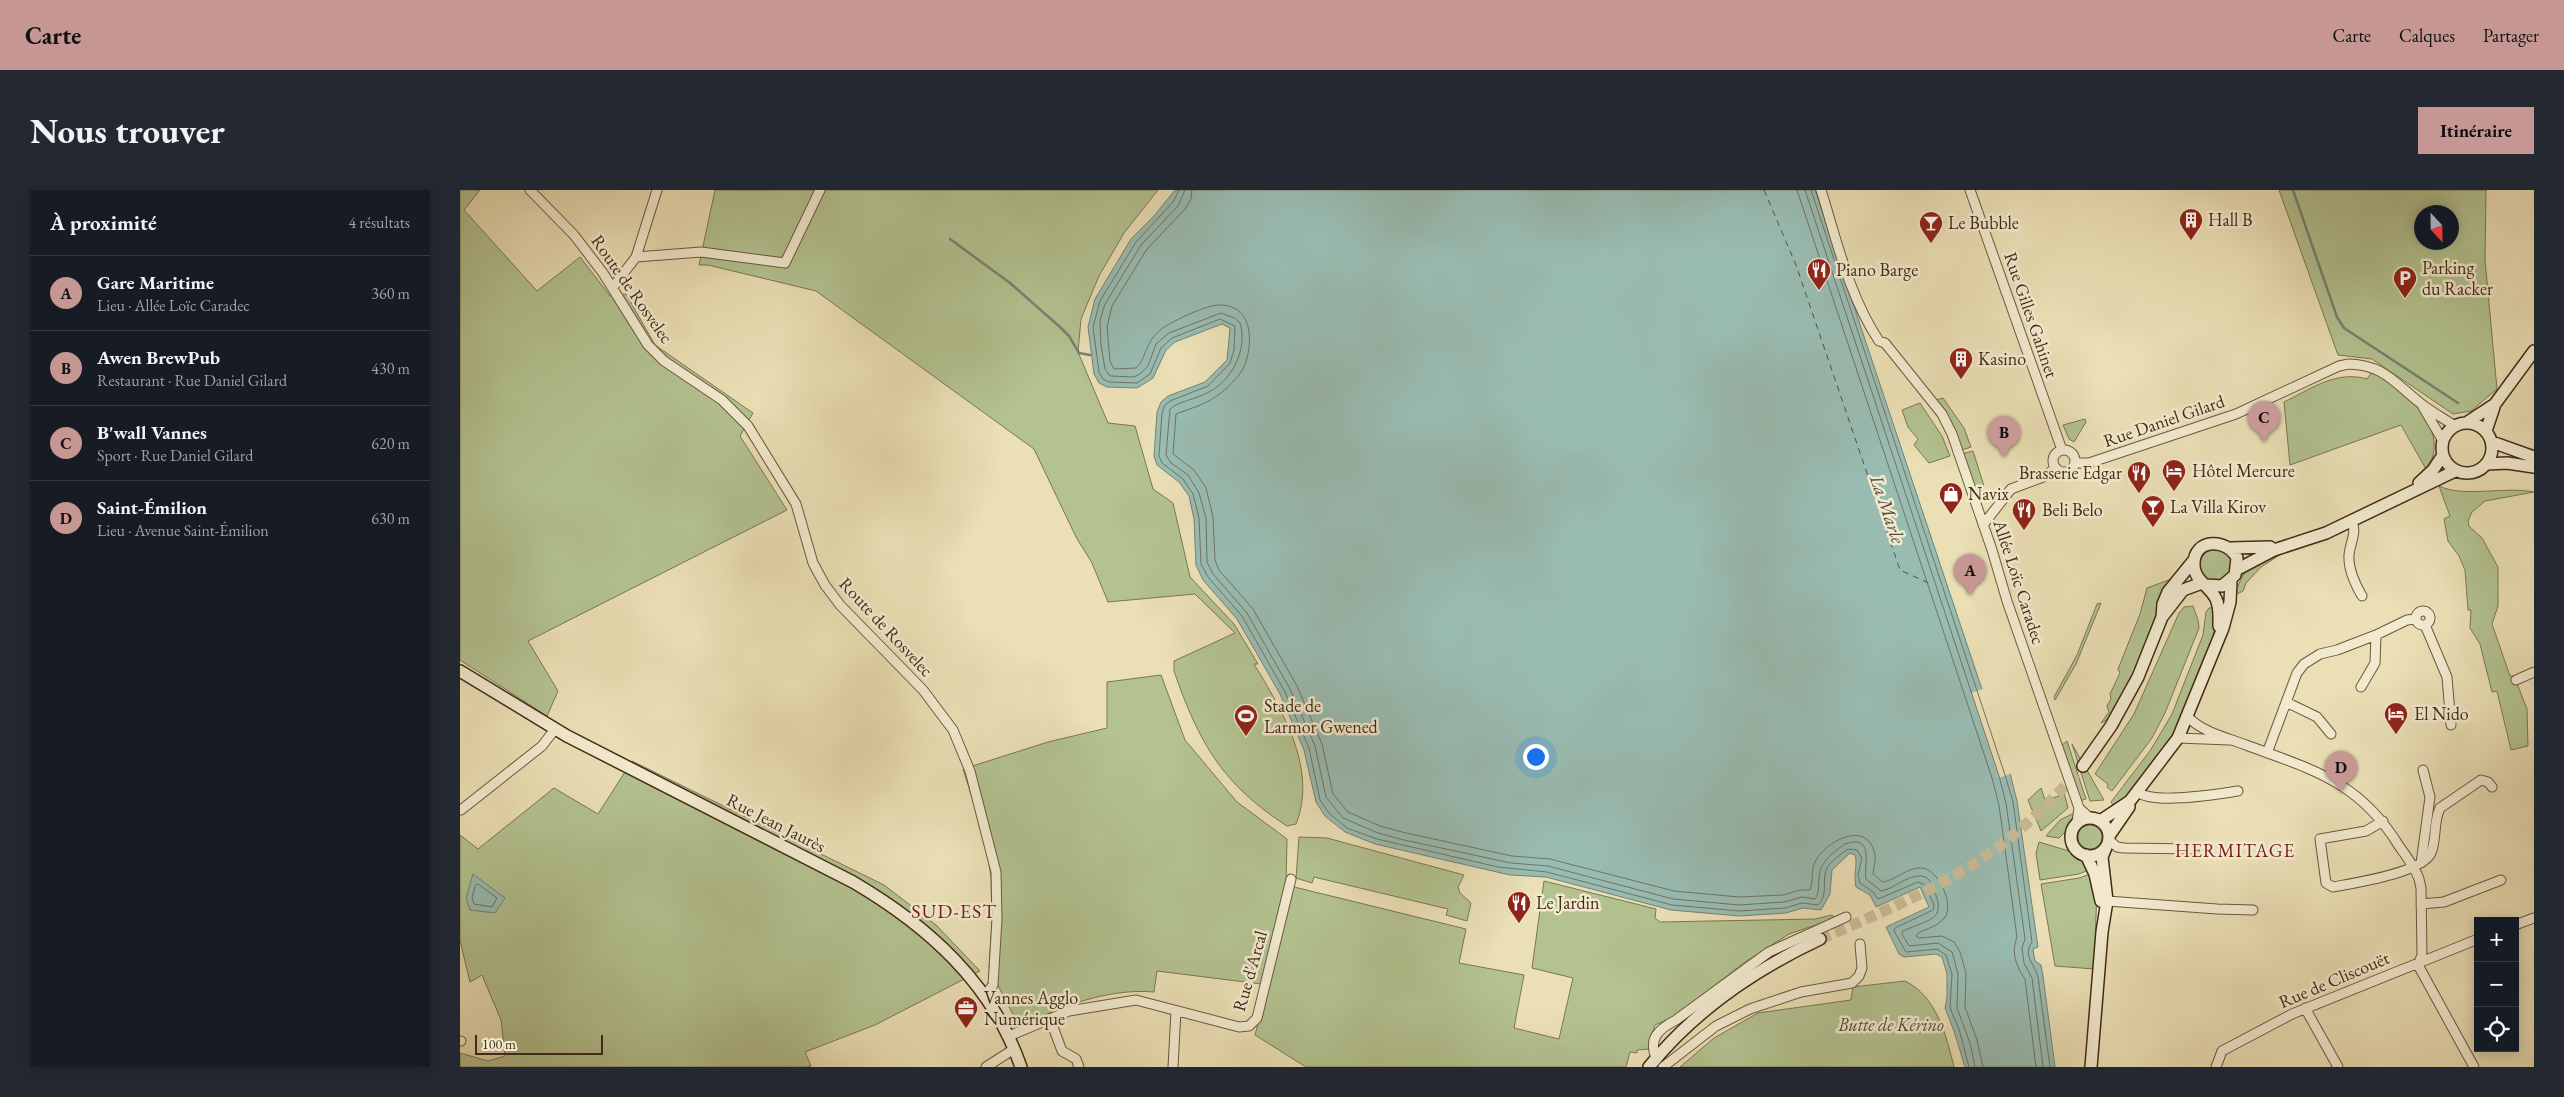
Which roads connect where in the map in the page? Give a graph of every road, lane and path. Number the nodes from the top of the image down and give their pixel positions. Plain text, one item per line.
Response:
1 (530, 190) edge
2 (658, 190) edge
3 (820, 190) edge
4 (1820, 190) edge
5 (1970, 190) edge
6 (636, 257) junction
7 (613, 286) junction
8 (2534, 351) edge
9 (2420, 403) junction
10 (2495, 404) junction
11 (2460, 425) junction
12 (2486, 431) junction
13 (2443, 441) junction
14 (2492, 442) junction
15 (2062, 450) junction
16 (2442, 455) junction
17 (2534, 457) edge
18 (2075, 462) junction
19 (2487, 464) junction
20 (2534, 467) edge
21 (2056, 468) junction
22 (2456, 471) junction
23 (2411, 491) junction
24 (2352, 521) junction
25 (1983, 525) junction
26 (2231, 548) junction
27 (2274, 550) junction
28 (2194, 560) junction
29 (2238, 569) junction
30 (2232, 581) junction
31 (2204, 584) junction
32 (2362, 596) dead end
33 (2162, 617) junction
34 (2376, 635) junction
35 (2217, 642) junction
36 (460, 671) edge
37 (2534, 672) edge
38 (2516, 680) dead end
39 (2361, 687) dead end
40 (2286, 702) junction
41 (2188, 717) junction
42 (2452, 725) dead end
43 (555, 729) junction
44 (2331, 734) dead end
45 (2178, 738) junction
46 (2229, 740) junction
47 (2266, 753) junction
48 (2083, 766) tunnel mouth
49 (2423, 770) dead end
50 (2492, 787) dead end
51 (2238, 791) dead end
52 (2134, 797) junction
53 (2079, 808) junction
54 (461, 810) edge
55 (2095, 819) junction
56 (2077, 822) junction
57 (2383, 822) junction
58 (2108, 840) junction
59 (2194, 848) dead end
60 (2086, 855) junction
61 (2421, 863) junction
62 (2412, 867) junction
63 (1291, 879) dead end
64 (2501, 880) dead end
65 (2107, 900) junction
66 (2421, 904) junction
67 (2253, 910) dead end
68 (1846, 917) dead end
69 (2534, 918) edge
70 (2519, 924) edge
71 (2102, 932) junction
72 (1820, 940) tunnel mouth
73 (2474, 941) edge
74 (1860, 944) dead end
75 (2419, 962) junction
76 (985, 995) junction
77 (2305, 1008) junction
78 (1176, 1011) junction
79 (1050, 1019) junction
80 (1008, 1036) junction
81 (1014, 1049) junction
82 (1656, 1064) edge
83 (986, 1067) edge
84 (1021, 1067) edge
85 (1079, 1067) edge
86 (1173, 1067) edge
87 (2091, 1067) edge
88 (2216, 1067) edge
89 (2338, 1067) edge
90 (2474, 1067) edge

1 - 7 street, Route de Rosvelec
2 - 6 street
3 - 6 street
4 - 25 street, Allée Loïc Caradec
5 - 15 street, Rue Gilles Gahinet
6 - 7 street
7 - 76 street, Route de Rosvelec
8 - 10 main road
9 - 11 street, Rue Daniel Gilard
9 - 13 street, Rue Daniel Gilard
9 - 18 street, Rue Daniel Gilard
10 - 11 main road
10 - 12 main road
11 - 12 main road
11 - 13 main road
12 - 14 main road
13 - 16 main road
14 - 17 main road
14 - 19 main road
15 - 18 street
15 - 21 street
16 - 22 main road
16 - 23 main road
18 - 21 street
19 - 20 main road
19 - 22 main road
21 - 25 street
22 - 23 main road
23 - 24 main road
24 - 27 main road
24 - 32 street
25 - 53 street, Allée Loïc Caradec
26 - 27 main road
26 - 28 main road
26 - 29 main road
27 - 29 main road
28 - 31 main road
28 - 33 main road
29 - 30 main road
30 - 31 main road
30 - 35 main road
31 - 33 main road
31 - 35 main road
33 - 48 main road
34 - 39 street
34 - 40 street
34 - 42 street
35 - 41 main road
36 - 43 main road, Rue Jean Jaurès
37 - 38 street
40 - 44 street
40 - 47 street
41 - 45 main road
41 - 46 street
43 - 54 street
43 - 76 main road, Rue Jean Jaurès
45 - 46 street
45 - 52 main road
46 - 47 street
47 - 57 street
49 - 61 street
50 - 61 street
51 - 52 street
52 - 55 main road
52 - 58 main road
53 - 55 street, Allée Loïc Caradec
53 - 56 street, Allée Loïc Caradec
55 - 56 main road
55 - 58 main road
56 - 60 main road
57 - 62 street
57 - 62 street
58 - 59 street
58 - 60 main road
58 - 65 main road
60 - 71 main road
61 - 62 street
62 - 66 street
63 - 78 street, Rue d'Arcal
64 - 66 street
65 - 67 street
65 - 71 main road
66 - 75 street
68 - 82 street
69 - 70 street
71 - 87 main road
72 - 82 main road
73 - 75 street, Rue de Cliscouët
74 - 82 street
75 - 77 street, Rue de Cliscouët
75 - 90 street
76 - 80 main road, Rue Jean Jaurès
77 - 88 street, Rue de Cliscouët
77 - 89 street
78 - 79 street, Rue d'Arcal
78 - 86 street
79 - 80 street, Rue d'Arcal
79 - 85 street
80 - 81 main road, Rue Jean Jaurès
81 - 83 street
81 - 84 main road, Rue Jean Jaurès

